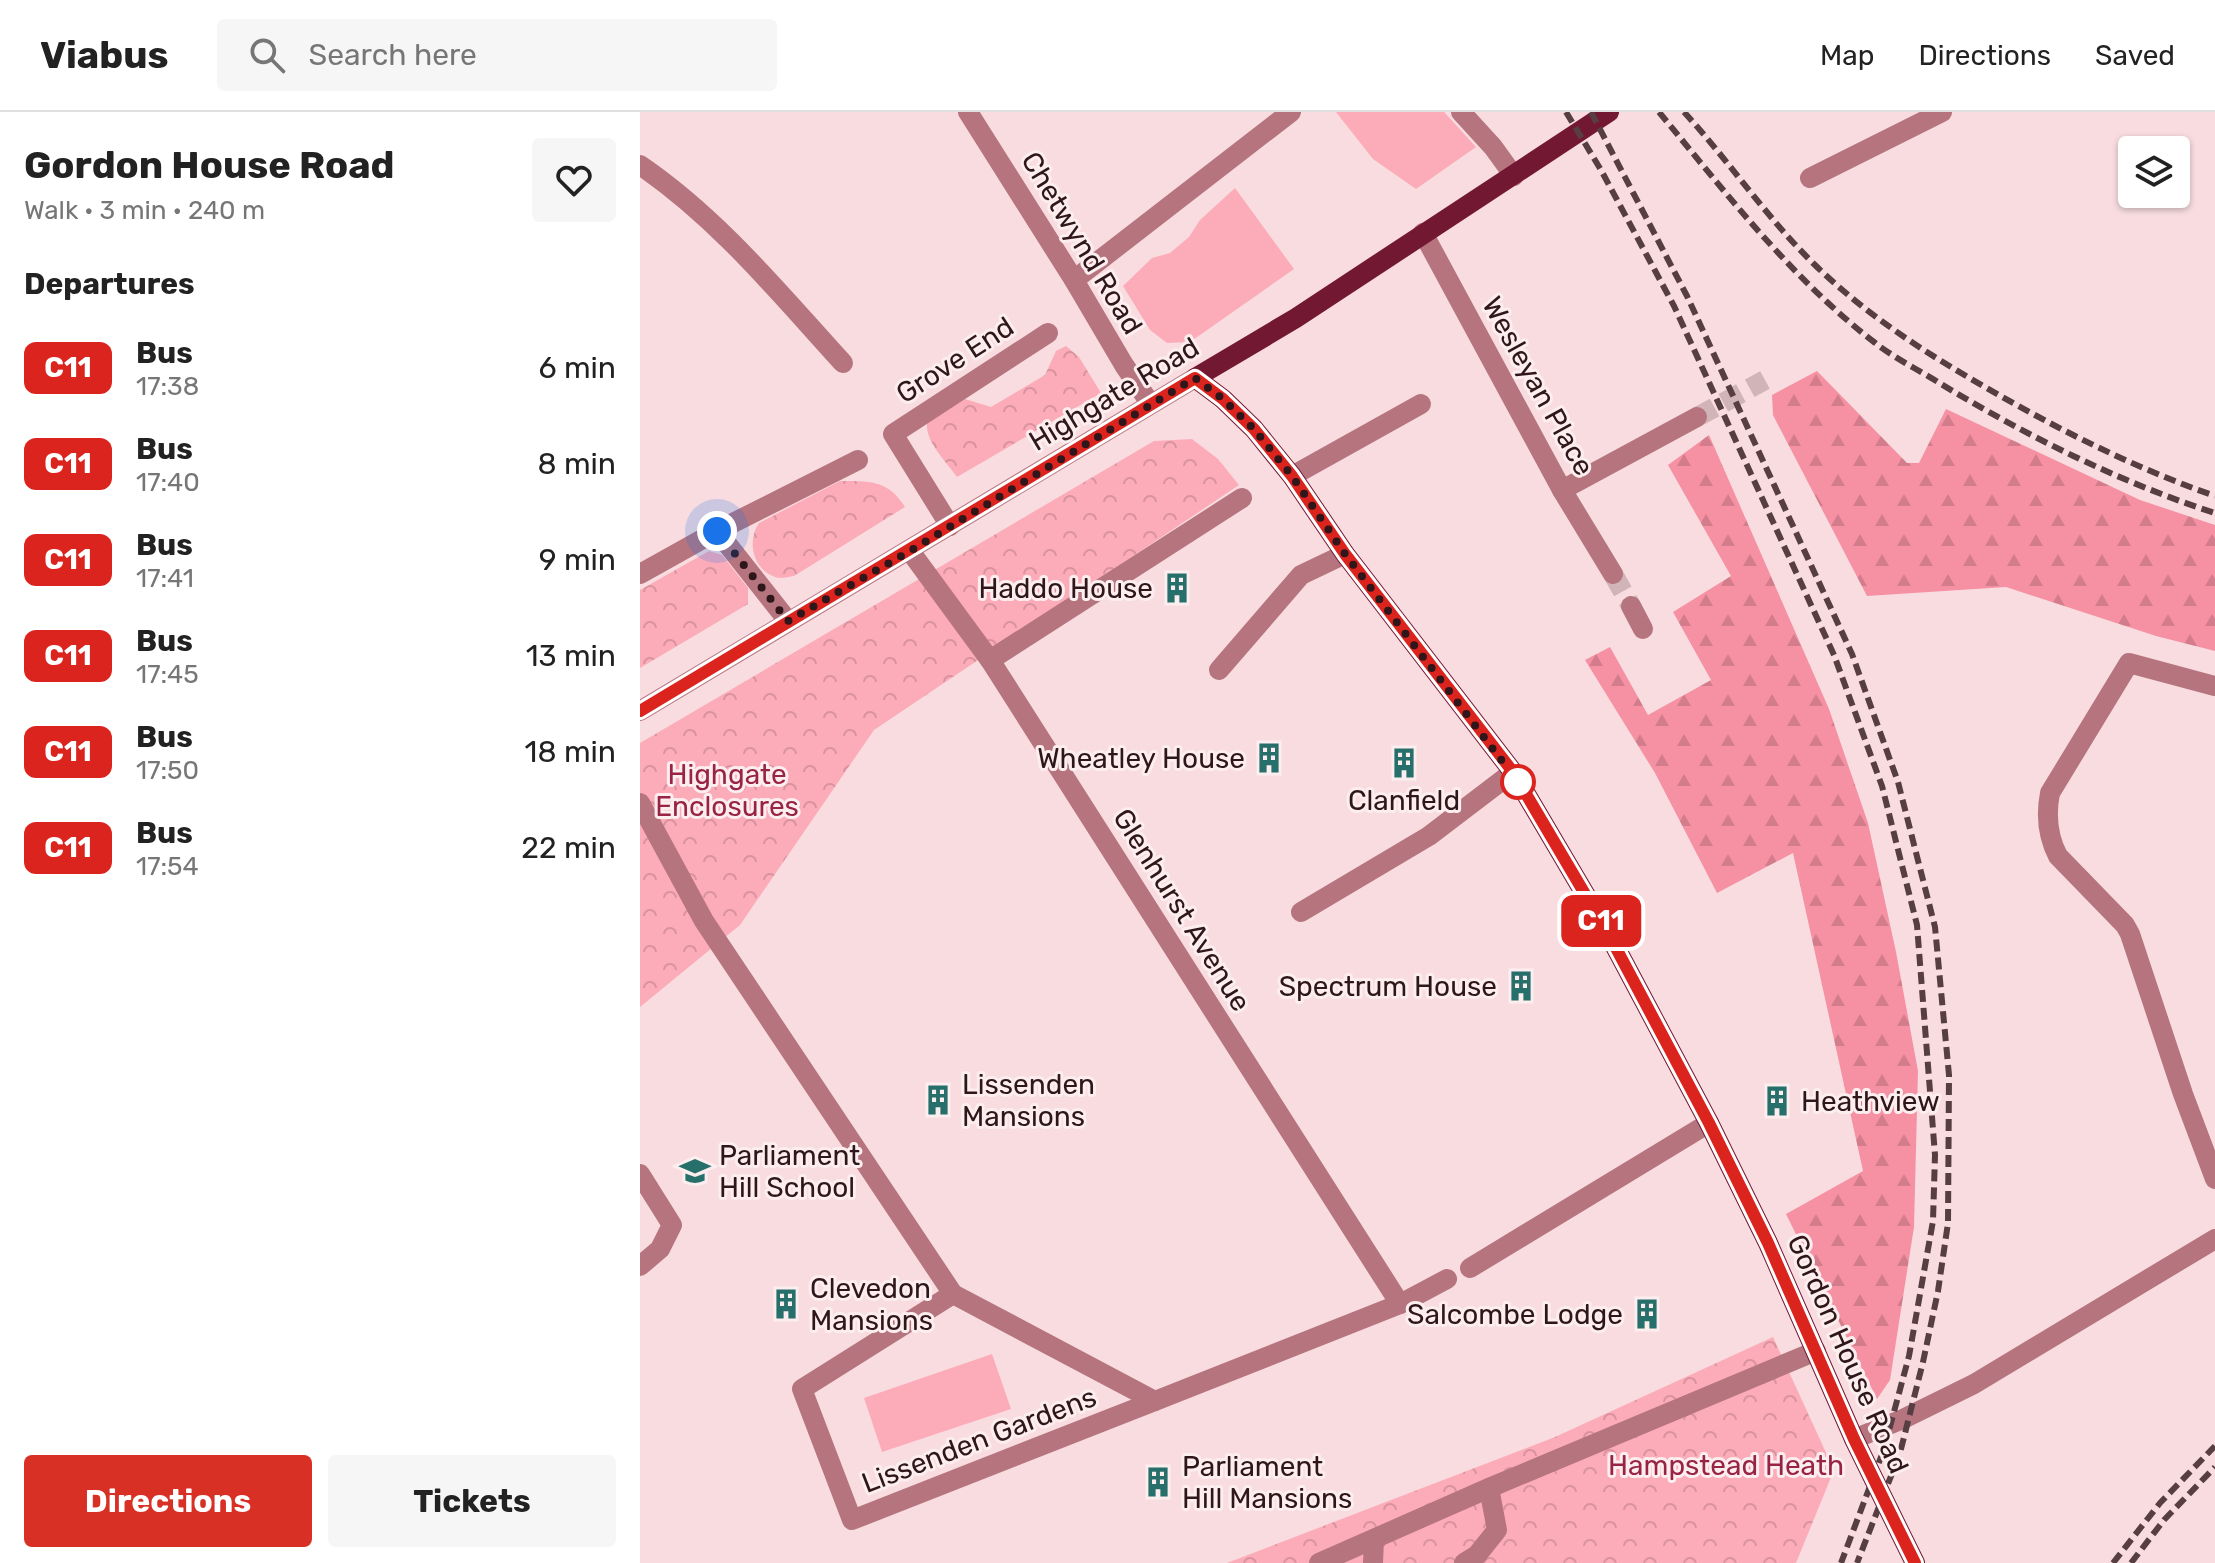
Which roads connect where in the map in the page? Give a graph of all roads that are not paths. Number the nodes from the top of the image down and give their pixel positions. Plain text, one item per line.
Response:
1 (968, 112) edge
2 (1291, 112) edge
3 (1461, 112) edge
4 (1609, 112) edge
5 (1942, 112) edge
6 (640, 165) edge
7 (1514, 176) junction
8 (1810, 178) dead end
9 (1423, 233) junction
10 (1074, 280) junction
11 (1048, 333) dead end
12 (843, 363) dead end
13 (1195, 378) junction
14 (1150, 403) junction
15 (1421, 404) dead end
16 (1697, 417) tunnel mouth
17 (858, 460) dead end
18 (1292, 476) junction
19 (1562, 490) junction
20 (1242, 498) dead end
21 (950, 526) junction
22 (717, 531) junction
23 (910, 551) junction
24 (1345, 554) junction
25 (1609, 570) tunnel mouth
26 (640, 574) edge
27 (1631, 606) tunnel mouth
28 (788, 621) junction
29 (1643, 629) dead end
30 (990, 660) junction
31 (1219, 670) dead end
32 (2215, 686) edge
33 (640, 711) edge
34 (1513, 772) junction
35 (640, 803) edge
36 (1301, 912) dead end
37 (1709, 1123) junction
38 (640, 1174) edge
39 (2215, 1179) edge
40 (2215, 1239) edge
41 (640, 1266) edge
42 (1470, 1268) dead end
43 (1447, 1279) dead end
44 (953, 1294) junction
45 (1400, 1304) junction
46 (1816, 1351) junction
47 (1155, 1401) junction
48 (1854, 1439) junction
49 (1489, 1488) junction
50 (1374, 1539) junction
51 (1471, 1559) edge
52 (1319, 1563) edge
53 (1373, 1563) edge
54 (1915, 1563) edge

1 - 10 street, Chetwynd Road
2 - 10 street
3 - 7 street
4 - 7 main road, Highgate Road
5 - 8 street
6 - 12 street
7 - 9 main road, Highgate Road
9 - 13 main road, Highgate Road
9 - 19 street, Wesleyan Place
10 - 14 street, Chetwynd Road
11 - 21 street, Grove End
13 - 14 street, Highgate Road
13 - 18 main road, Gordon House Road
14 - 21 street, Highgate Road
15 - 18 street
16 - 19 street
17 - 22 street
18 - 24 main road, Gordon House Road
19 - 25 street, Wesleyan Place
20 - 30 street
21 - 23 street, Highgate Road
22 - 26 street
22 - 28 street
23 - 28 street, Highgate Road
23 - 30 street, Glenhurst Avenue
24 - 31 street
24 - 34 main road, Gordon House Road
27 - 29 street
28 - 33 street, Highgate Road
30 - 45 street, Glenhurst Avenue
32 - 39 street
34 - 36 street
34 - 37 main road, Gordon House Road
35 - 44 street, Lissenden Gardens
37 - 42 street
37 - 46 main road, Gordon House Road
38 - 41 street
40 - 48 street
43 - 45 street, Lissenden Gardens
44 - 47 street, Lissenden Gardens
44 - 47 street, Lissenden Gardens
45 - 47 street, Lissenden Gardens
46 - 48 main road, Gordon House Road
46 - 49 street
48 - 54 main road, Gordon House Road
49 - 50 street
49 - 51 street
50 - 52 street
50 - 53 street

